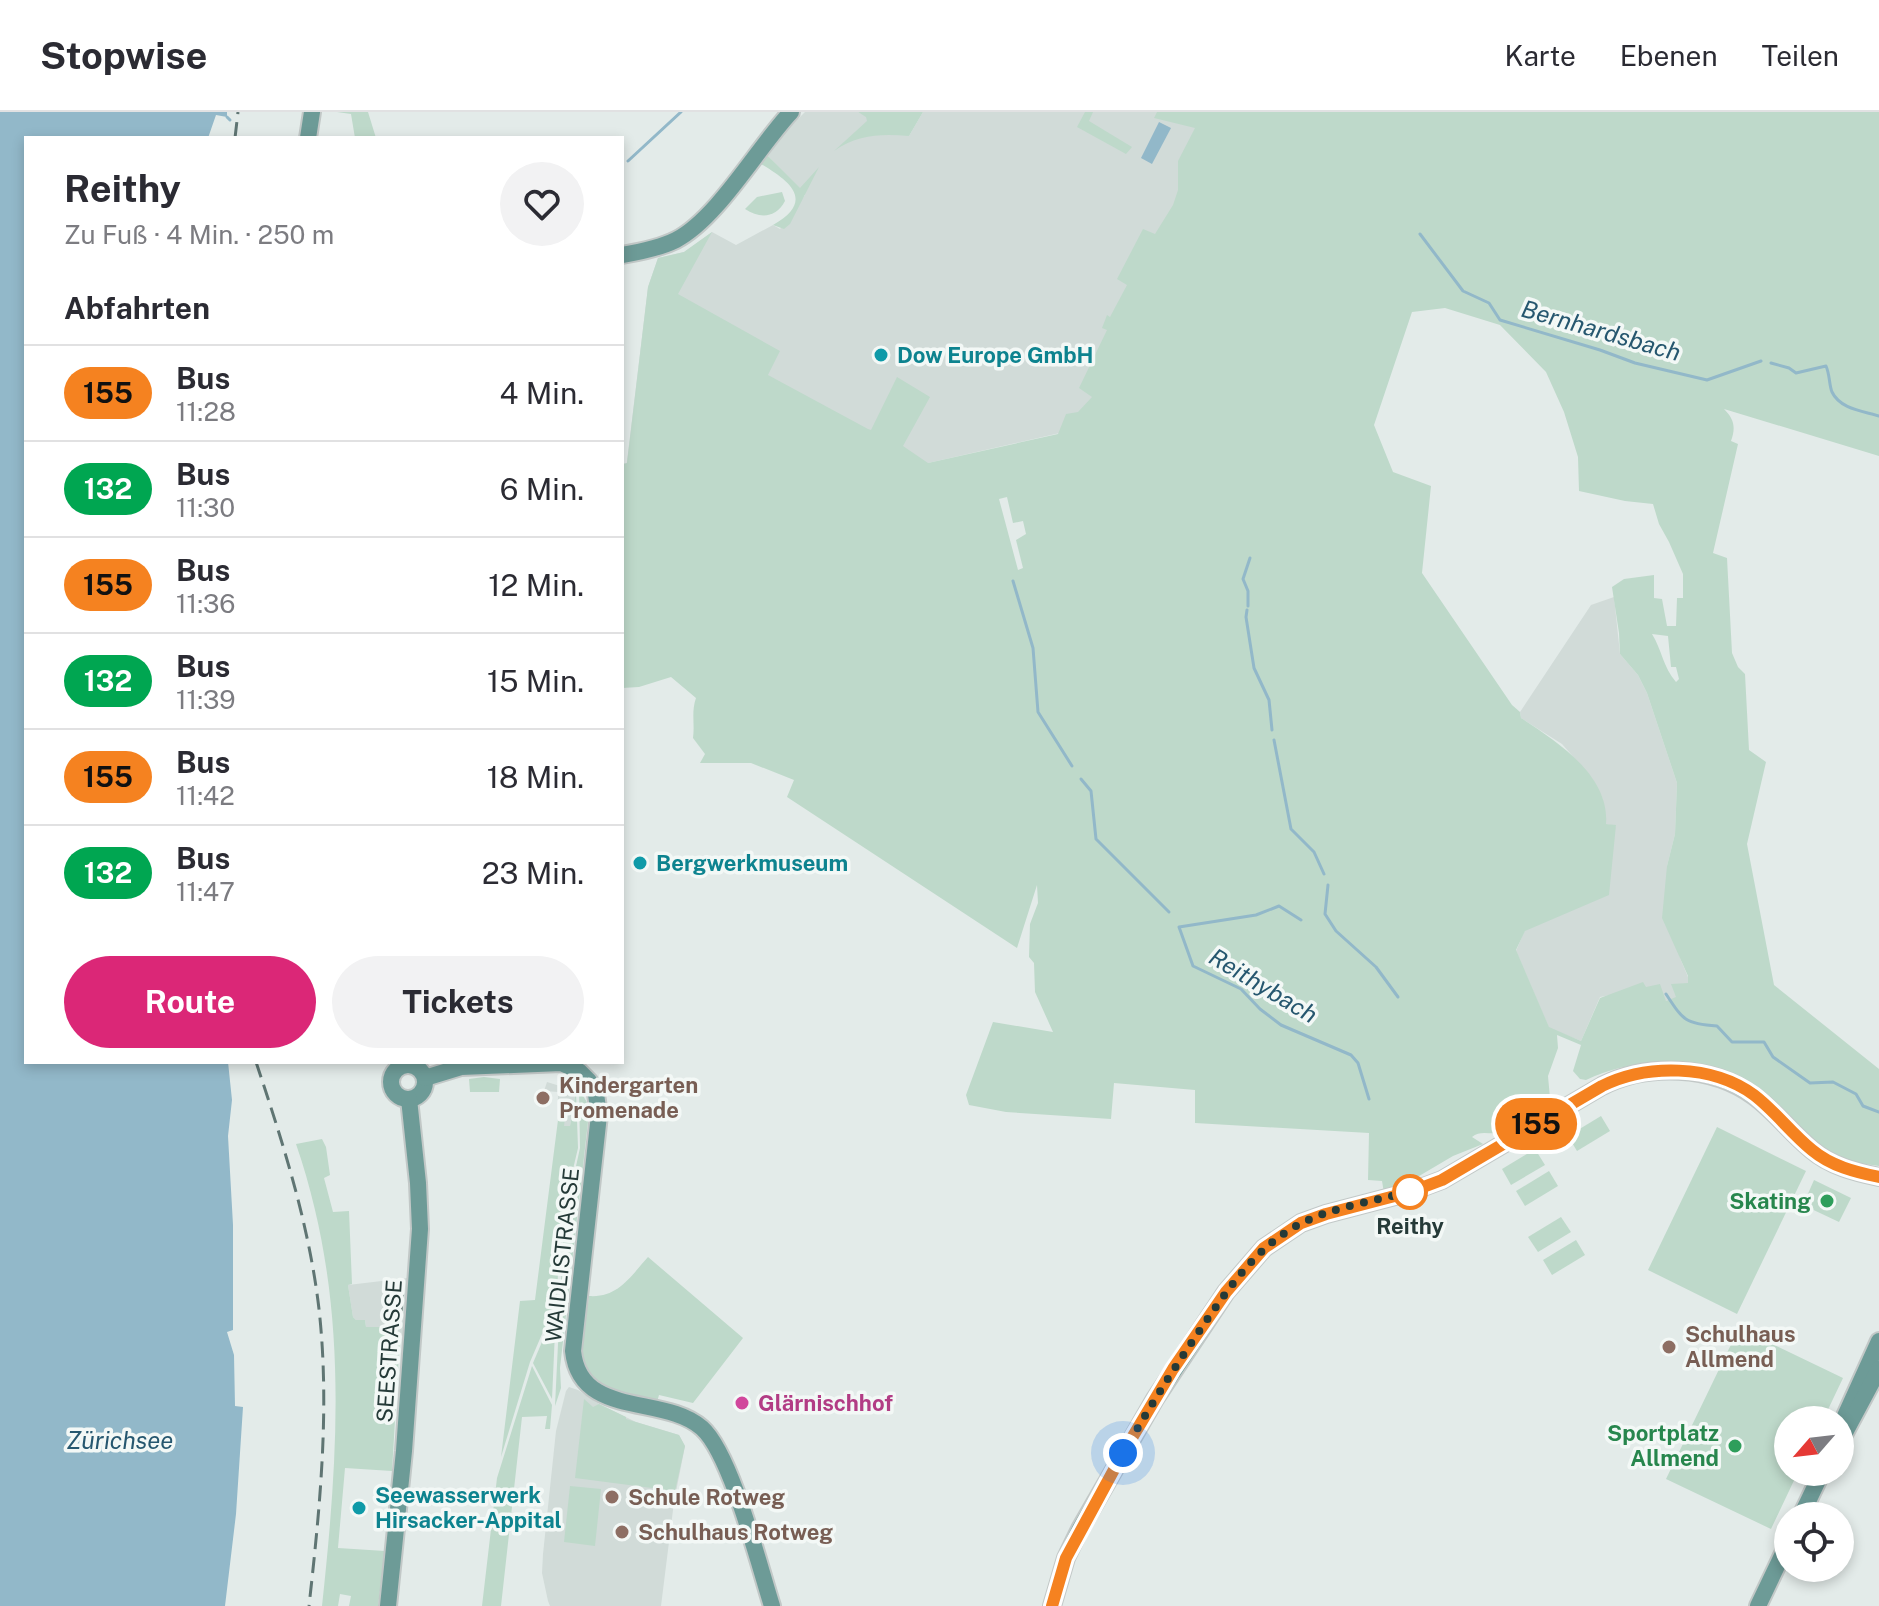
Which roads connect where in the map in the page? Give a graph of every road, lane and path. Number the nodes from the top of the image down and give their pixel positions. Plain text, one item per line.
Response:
1 (312, 112) edge
2 (791, 112) edge
3 (308, 136) edge
4 (624, 254) edge
5 (400, 1064) edge
6 (536, 1064) edge
7 (560, 1064) edge
8 (425, 1078) junction
9 (409, 1099) junction
10 (1879, 1177) edge
11 (1878, 1343) edge
12 (1879, 1369) edge
13 (1850, 1406) edge
14 (1854, 1416) edge
15 (1774, 1572) edge
16 (388, 1606) edge
17 (772, 1606) edge
18 (1052, 1606) edge
19 (1758, 1606) edge

1 - 3 main road
2 - 4 main road
5 - 8 main road
5 - 9 main road
6 - 8 main road, WAIDLISTRASSE
7 - 17 main road, WAIDLISTRASSE
8 - 9 main road
9 - 16 main road, SEESTRASSE
10 - 18 main road
11 - 13 main road
12 - 14 main road
15 - 19 main road

